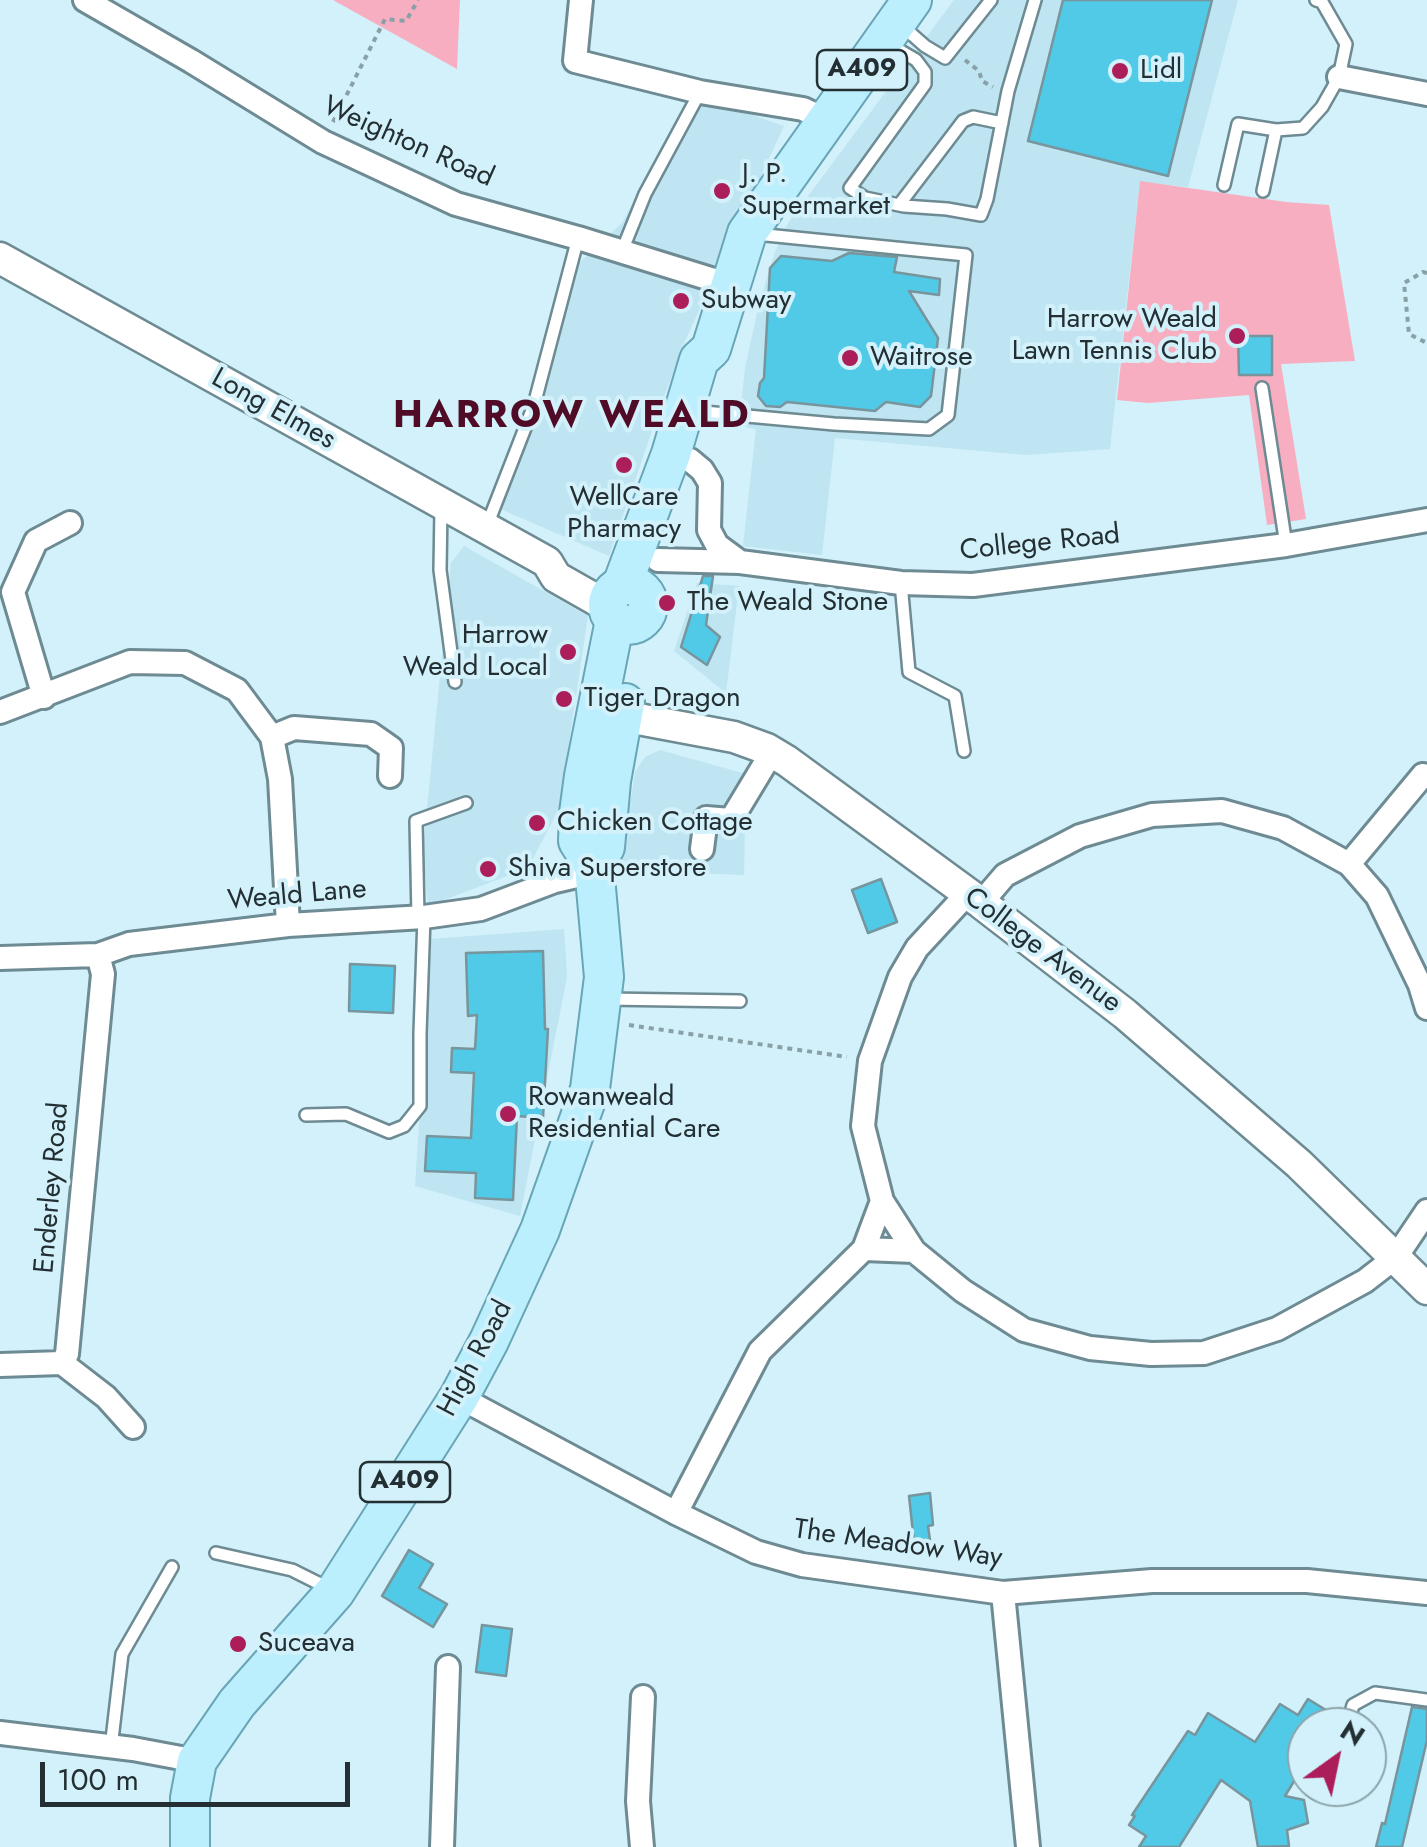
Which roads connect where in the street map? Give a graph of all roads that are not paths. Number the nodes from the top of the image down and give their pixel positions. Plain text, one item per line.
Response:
1 (85, 0) edge
2 (581, 0) edge
3 (991, 0) edge
4 (1034, 0) edge
5 (1316, 0) edge
6 (897, 21) edge
7 (944, 58) junction
8 (1339, 77) junction
9 (925, 84) junction
10 (700, 92) junction
11 (1427, 94) edge
12 (826, 120) junction
13 (1002, 122) junction
14 (1276, 130) junction
15 (1224, 186) dead end
16 (1263, 191) dead end
17 (899, 205) junction
18 (746, 233) junction
19 (578, 238) junction
20 (622, 251) junction
21 (0, 258) edge
22 (730, 285) junction
23 (712, 349) junction
24 (1262, 388) dead end
25 (704, 412) junction
26 (680, 457) junction
27 (442, 504) junction
28 (1427, 520) edge
29 (70, 523) dead end
30 (486, 528) junction
31 (1286, 545) junction
32 (658, 560) junction
33 (740, 562) junction
34 (901, 584) junction
35 (624, 603) junction
36 (455, 682) dead end
37 (44, 696) junction
38 (0, 712) edge
39 (611, 713) junction
40 (272, 737) junction
41 (772, 752) junction
42 (964, 752) dead end
43 (1423, 775) dead end
44 (390, 776) dead end
45 (466, 803) dead end
46 (702, 848) dead end
47 (1349, 864) junction
48 (594, 869) junction
49 (974, 898) junction
50 (421, 917) junction
51 (288, 924) junction
52 (98, 956) junction
53 (0, 958) edge
54 (740, 1001) dead end
55 (1427, 1008) edge
56 (601, 1010) junction
57 (306, 1115) dead end
58 (882, 1200) junction
59 (1427, 1211) edge
60 (864, 1249) junction
61 (914, 1252) junction
62 (1396, 1257) junction
63 (1427, 1289) edge
64 (62, 1363) junction
65 (0, 1365) edge
66 (459, 1397) junction
67 (133, 1427) dead end
68 (676, 1514) junction
69 (216, 1553) dead end
70 (172, 1567) dead end
71 (336, 1592) junction
72 (1002, 1593) junction
73 (1427, 1593) edge
74 (448, 1666) dead end
75 (1427, 1700) edge
76 (1353, 1707) edge
77 (649, 1711) dead end
78 (0, 1733) edge
79 (111, 1748) junction
80 (197, 1761) junction
81 (190, 1847) edge
82 (442, 1847) edge
83 (642, 1847) edge
84 (1028, 1847) edge

1 - 19 street, Weighton Road
2 - 10 street
3 - 7 lane
4 - 13 lane
5 - 8 lane
6 - 7 lane
6 - 9 lane
6 - 12 main road, High Road / A409
7 - 9 lane
8 - 11 street
8 - 14 lane
9 - 17 lane
10 - 12 street
10 - 20 lane
12 - 18 main road, High Road / A409
13 - 17 lane
13 - 17 lane
14 - 15 lane
14 - 16 lane
18 - 22 main road, High Road / A409
18 - 25 lane
19 - 20 street, Weighton Road
19 - 30 lane
20 - 22 street, Weighton Road
21 - 27 street, Long Elmes
22 - 23 main road, High Road / A409
23 - 25 main road, High Road / A409
23 - 26 main road, High Road / A409
24 - 31 lane
25 - 26 main road, High Road / A409
26 - 32 main road, High Road / A409
26 - 33 street
26 - 35 main road, High Road / A409
27 - 30 street, Long Elmes
27 - 36 lane
28 - 31 street, College Road
29 - 37 street
30 - 35 street, Long Elmes
31 - 34 street, College Road
32 - 33 street, College Road
32 - 35 main road, High Road / A409
33 - 34 street, College Road
34 - 42 lane
35 - 39 main road, High Road / A409
37 - 38 street
37 - 40 street
39 - 41 street, College Avenue
39 - 48 main road, High Road / A409
40 - 44 street
40 - 51 street
41 - 46 street
41 - 49 street, College Avenue
43 - 47 street
45 - 50 lane
47 - 49 street
47 - 55 street
48 - 50 street, Weald Lane
48 - 56 main road, High Road / A409
49 - 58 street
49 - 62 street, College Avenue
50 - 51 street, Weald Lane
50 - 57 lane
51 - 52 street, Weald Lane
52 - 53 street, Weald Lane
52 - 64 street, Enderley Road
54 - 56 lane
56 - 66 main road, High Road / A409
58 - 60 street
58 - 61 street
59 - 62 street
60 - 61 street
60 - 68 street
61 - 62 street
62 - 63 street, College Avenue
64 - 65 street
64 - 67 street
66 - 68 street, The Meadow Way
66 - 71 main road, High Road / A409
68 - 72 street, The Meadow Way
69 - 71 lane
70 - 79 lane
71 - 80 main road, High Road / A409
72 - 73 street, The Meadow Way
72 - 84 street
74 - 82 street
75 - 76 lane
77 - 83 street
78 - 79 street
79 - 80 street
80 - 81 main road, High Road / A409

